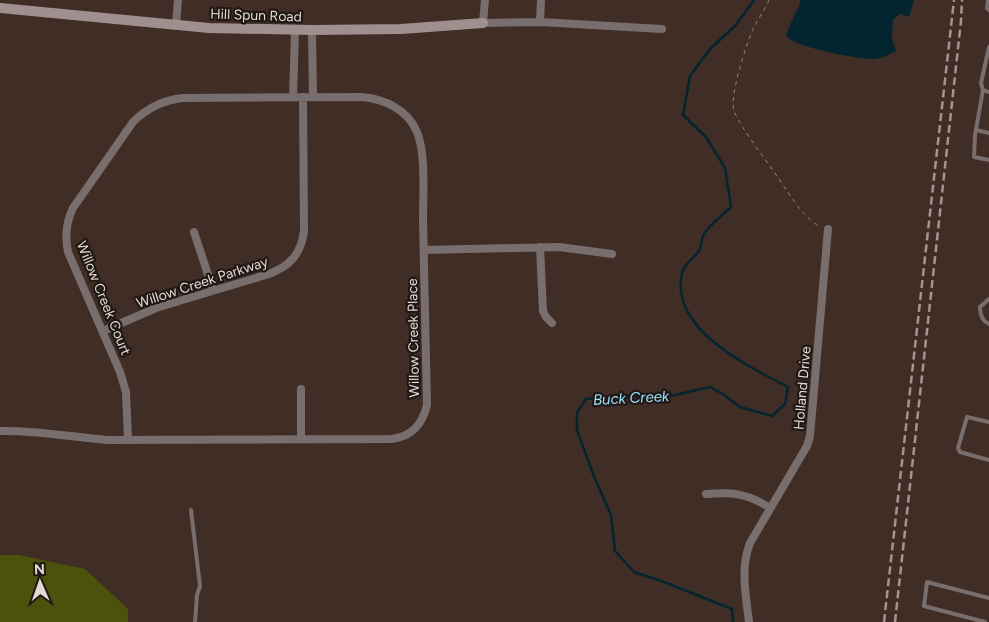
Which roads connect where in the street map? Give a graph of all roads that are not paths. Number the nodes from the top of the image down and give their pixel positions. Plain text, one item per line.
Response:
1 (178, 0) edge
2 (484, 0) edge
3 (541, 0) edge
4 (988, 0) edge
5 (0, 8) edge
6 (989, 10) edge
7 (540, 22) junction
8 (482, 23) junction
9 (176, 25) junction
10 (662, 28) dead end
11 (295, 30) junction
12 (312, 30) junction
13 (989, 48) edge
14 (983, 90) junction
15 (989, 92) edge
16 (293, 97) junction
17 (303, 97) junction
18 (313, 97) junction
19 (976, 130) junction
20 (989, 133) edge
21 (989, 160) edge
22 (828, 229) road end
23 (194, 232) dead end
24 (540, 247) junction
25 (424, 250) junction
26 (612, 254) dead end
27 (213, 290) junction
28 (989, 299) edge
29 (552, 323) dead end
30 (989, 324) edge
31 (103, 331) junction
32 (301, 389) dead end
33 (989, 422) edge
34 (0, 431) edge
35 (128, 439) junction
36 (301, 439) junction
37 (989, 460) edge
38 (706, 494) dead end
39 (770, 508) junction
40 (191, 510) dead end
41 (989, 598) edge
42 (195, 622) edge
43 (749, 622) edge
44 (985, 622) edge

1 - 9 street
2 - 8 street
3 - 7 street
4 - 6 lane
5 - 9 street, Hill Spun Road
7 - 8 street
7 - 10 street
8 - 12 street, Hill Spun Road
9 - 11 street, Hill Spun Road
11 - 12 street, Hill Spun Road
11 - 16 street
12 - 18 street
13 - 14 lane
14 - 15 lane
14 - 19 lane
16 - 17 street, Willow Creek Court
16 - 31 street, Willow Creek Court
17 - 18 street, Willow Creek Place
17 - 27 street, Willow Creek Parkway
18 - 25 street, Willow Creek Place
19 - 20 lane
19 - 21 lane
22 - 39 street, Holland Drive
23 - 27 street
24 - 25 street
24 - 26 street
24 - 29 street
25 - 36 street, Willow Creek Place
27 - 31 street, Willow Creek Parkway
28 - 30 lane
31 - 35 street, Willow Creek Court
32 - 36 street
33 - 37 lane
34 - 35 street, Willow Creek Place
35 - 36 street, Willow Creek Place
38 - 39 street
39 - 43 street, Holland Drive
40 - 42 lane
41 - 44 lane

